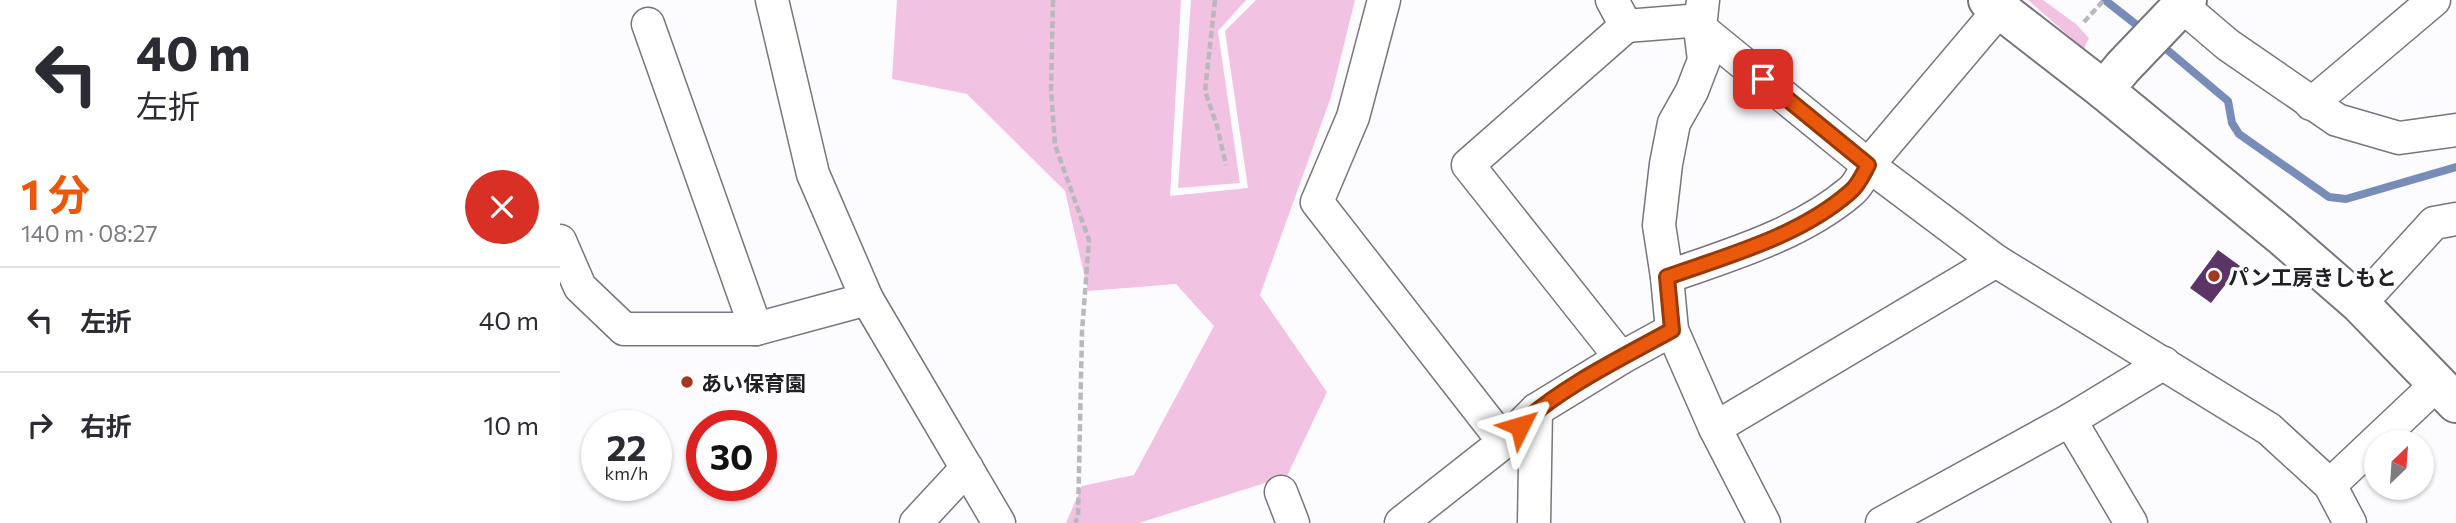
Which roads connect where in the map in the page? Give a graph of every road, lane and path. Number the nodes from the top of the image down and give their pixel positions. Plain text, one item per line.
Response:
1 (772, 0) edge
2 (1053, 0) edge
3 (1215, 0) edge
4 (1384, 0) edge
5 (2104, 0) edge
6 (2434, 0) edge
7 (1994, 4) edge
8 (2178, 9) edge
9 (1619, 13) edge
10 (1701, 14) edge
11 (2084, 22) dead end
12 (648, 24) dead end
13 (2113, 79) junction
14 (2311, 104) junction
15 (2456, 130) edge
16 (1226, 165) dead end
17 (1868, 165) junction
18 (2456, 219) edge
19 (560, 240) edge
20 (1996, 261) junction
21 (1667, 277) junction
22 (867, 299) junction
23 (2360, 304) junction
24 (756, 329) junction
25 (1672, 330) junction
26 (1621, 358) junction
27 (2164, 363) junction
28 (2447, 394) edge
29 (1536, 410) junction
30 (2070, 420) junction
31 (1714, 428) junction
32 (1504, 442) junction
33 (967, 468) junction
34 (2330, 485) junction
35 (1281, 492) dead end
36 (916, 523) edge
37 (999, 523) edge
38 (1075, 523) edge
39 (1293, 523) edge
40 (1401, 523) edge
41 (1534, 523) edge
42 (1763, 523) edge
43 (1882, 523) edge
44 (2131, 523) edge
45 (2350, 523) edge

1 - 22 street
2 - 38 path
3 - 16 path
4 - 32 street
5 - 11 path
6 - 14 street
7 - 13 street
7 - 17 street
8 - 13 street
8 - 14 street
9 - 10 street
9 - 26 street
10 - 17 street
10 - 21 street
12 - 24 street
13 - 23 street
14 - 15 street
17 - 20 street
17 - 21 street
18 - 23 street
19 - 24 street
20 - 27 street
20 - 31 street
21 - 25 street
22 - 24 street
22 - 33 street
23 - 28 street
25 - 26 street
25 - 31 street
26 - 29 street
27 - 30 street
27 - 34 street
28 - 34 street
29 - 32 street
29 - 41 street
30 - 43 street
30 - 44 street
31 - 42 street
32 - 40 street
33 - 36 street
33 - 37 street
34 - 45 street
35 - 39 street

